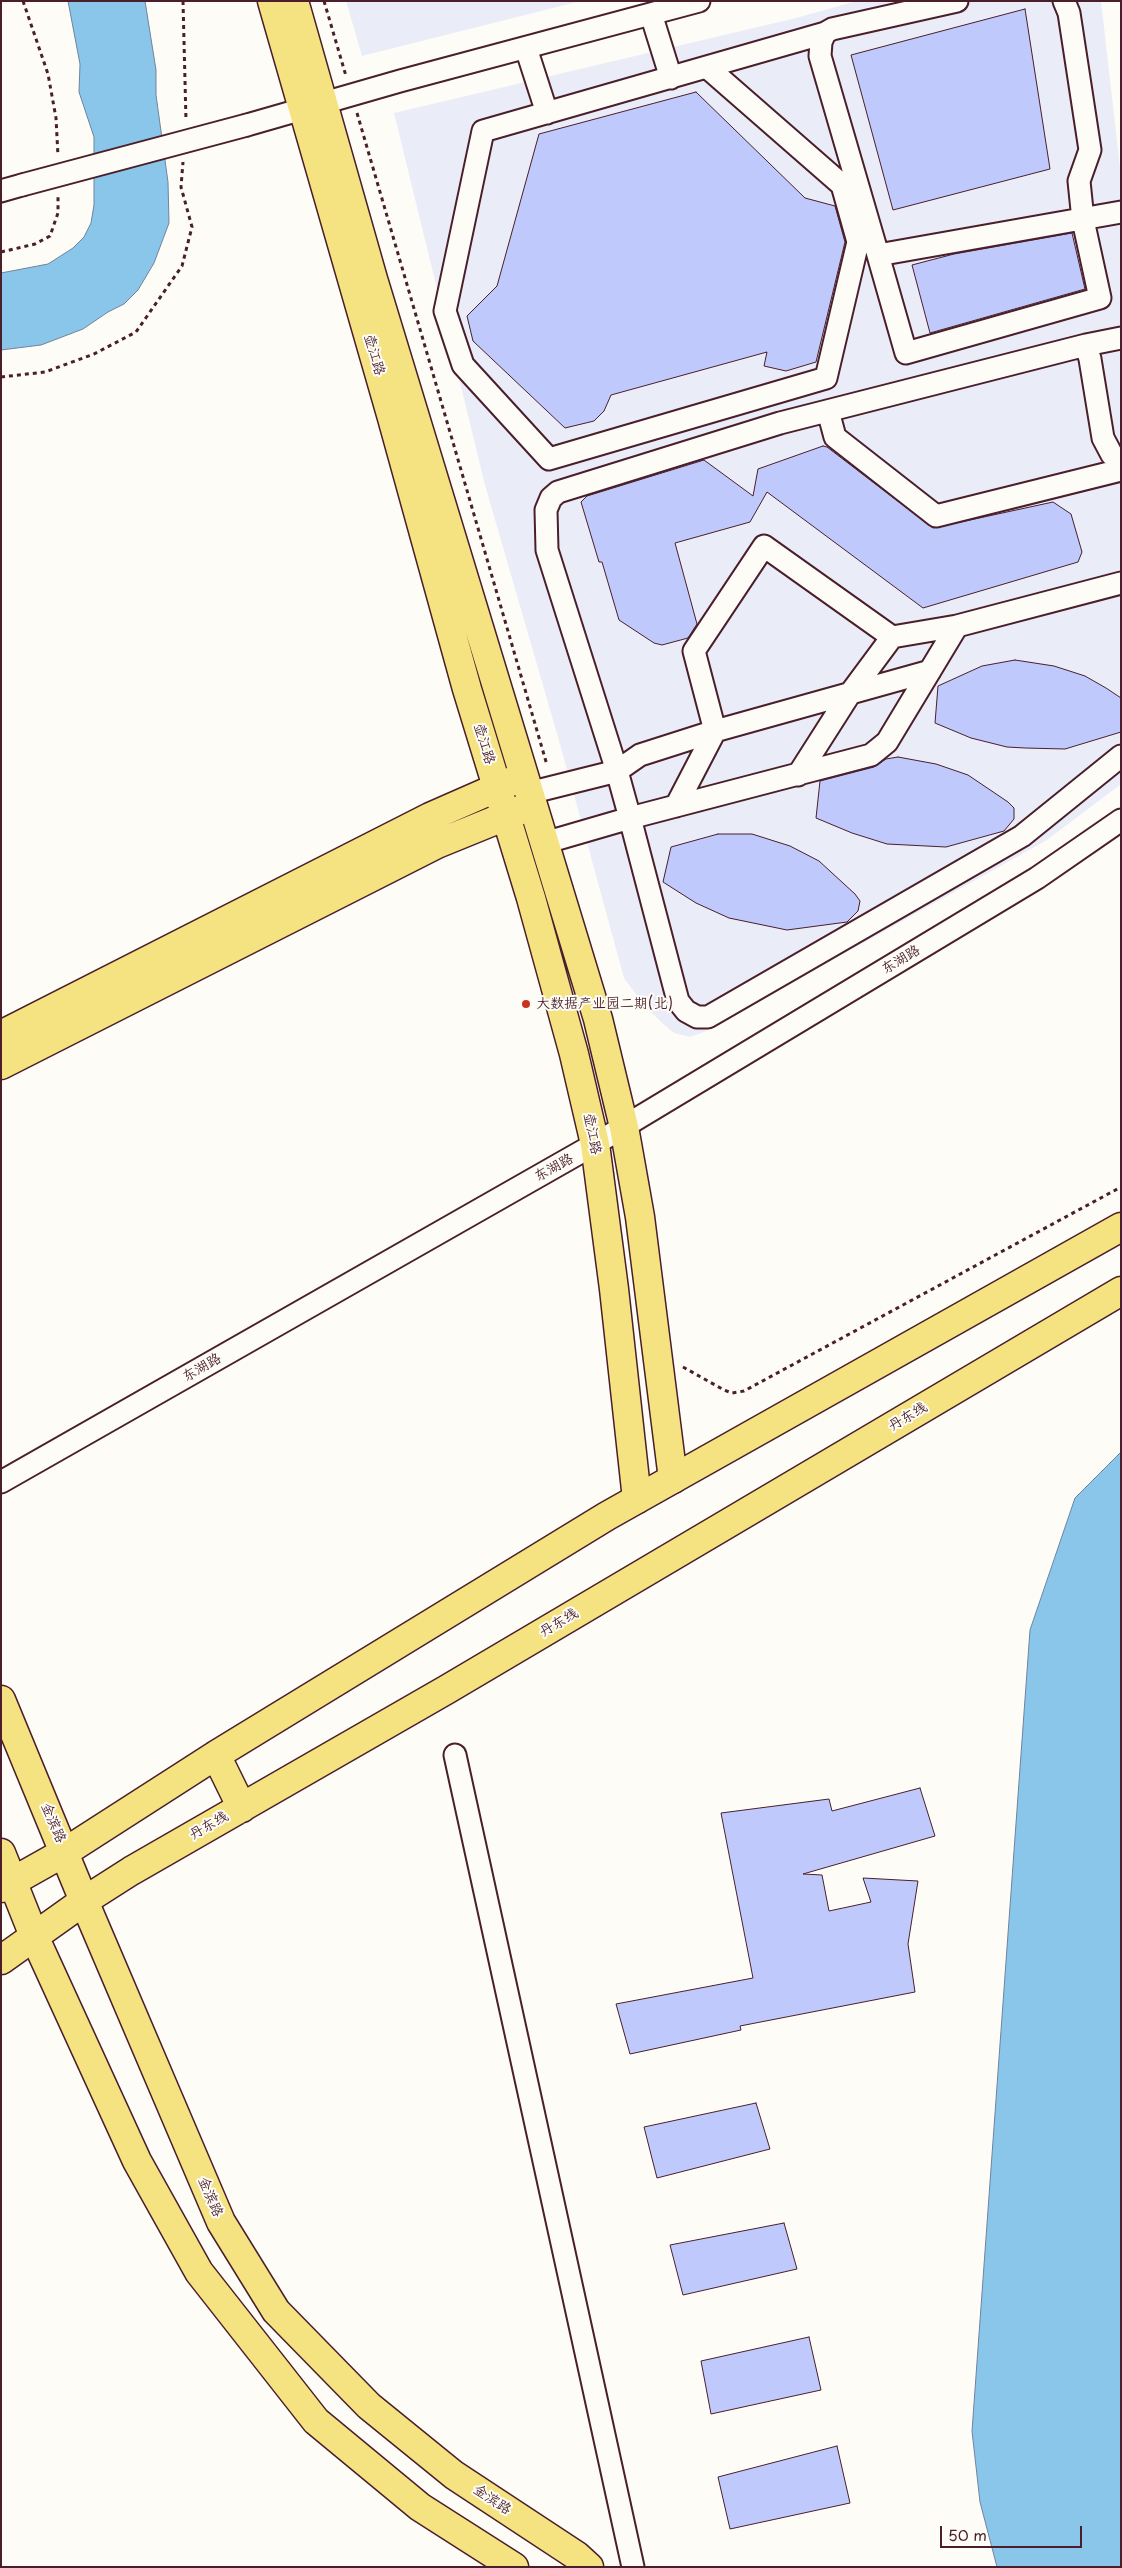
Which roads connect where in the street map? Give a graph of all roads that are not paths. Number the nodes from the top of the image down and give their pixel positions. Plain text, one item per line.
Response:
1 (272, 1) edge
2 (294, 1) edge
3 (699, 1) edge
4 (957, 1) edge
5 (1064, 1) edge
6 (919, 6) edge
7 (651, 14) junction
8 (825, 33) junction
9 (526, 48) junction
10 (708, 68) junction
11 (671, 78) junction
12 (313, 106) junction
13 (547, 113) junction
14 (1, 190) edge
15 (1121, 212) edge
16 (1083, 220) junction
17 (878, 255) junction
18 (1121, 338) edge
19 (1086, 346) junction
20 (828, 411) junction
21 (1121, 460) edge
22 (1121, 470) edge
23 (1121, 583) edge
24 (956, 626) junction
25 (892, 637) junction
26 (930, 671) junction
27 (849, 695) junction
28 (715, 730) junction
29 (1121, 756) edge
30 (617, 770) junction
31 (798, 775) junction
32 (496, 786) junction
33 (528, 792) junction
34 (676, 806) junction
35 (506, 816) junction
36 (630, 818) junction
37 (1121, 820) edge
38 (544, 843) junction
39 (1, 1035) edge
40 (1, 1065) edge
41 (624, 1127) junction
42 (595, 1144) junction
43 (1121, 1228) edge
44 (1121, 1291) edge
45 (673, 1479) junction
46 (1, 1482) edge
47 (637, 1499) junction
48 (1, 1700) edge
49 (455, 1755) dead end
50 (216, 1756) junction
51 (242, 1808) junction
52 (65, 1852) junction
53 (1, 1853) edge
54 (7, 1885) edge
55 (84, 1901) junction
56 (34, 1936) junction
57 (1, 1960) edge
58 (514, 2567) edge
59 (589, 2567) edge
60 (633, 2567) edge

1 - 12 main road, 壶江路
2 - 12 main road, 壶江路
3 - 7 street
4 - 6 street
5 - 16 street
6 - 8 street
7 - 9 street
7 - 11 street
8 - 10 street
8 - 17 street
9 - 12 street
9 - 13 street
10 - 11 street
10 - 13 street
11 - 13 street
12 - 14 street, bridge
12 - 32 main road, 壶江路
12 - 33 main road, 壶江路
15 - 16 street
16 - 17 street
16 - 17 street
18 - 19 street
19 - 20 street
19 - 21 street
20 - 22 street
20 - 30 street
23 - 24 street
24 - 25 street
24 - 26 street
25 - 27 street
25 - 28 street
26 - 27 street
26 - 31 street
27 - 28 street
27 - 31 street
28 - 30 street
28 - 34 street
29 - 36 street
30 - 33 street
30 - 36 street
31 - 34 street
32 - 33 main road
32 - 35 main road, 壶江路
32 - 39 main road
33 - 35 main road
33 - 38 main road, 壶江路
34 - 36 street
35 - 40 main road
35 - 42 main road, 壶江路
36 - 38 street
37 - 41 street, 东湖路
38 - 41 main road, 壶江路
41 - 42 street, 东湖路
41 - 45 main road, 壶江路
42 - 46 street, 东湖路
42 - 47 main road, 壶江路
43 - 45 main road
44 - 51 main road, 丹东线
45 - 47 main road
47 - 50 main road
48 - 52 main road, 金滨路
49 - 60 street
50 - 51 main road
50 - 52 main road
51 - 55 main road, 丹东线
52 - 54 main road
52 - 55 main road, 金滨路
53 - 54 main road
54 - 56 main road
55 - 56 main road, 丹东线
55 - 59 main road, 金滨路
56 - 57 main road, 丹东线
56 - 58 main road

